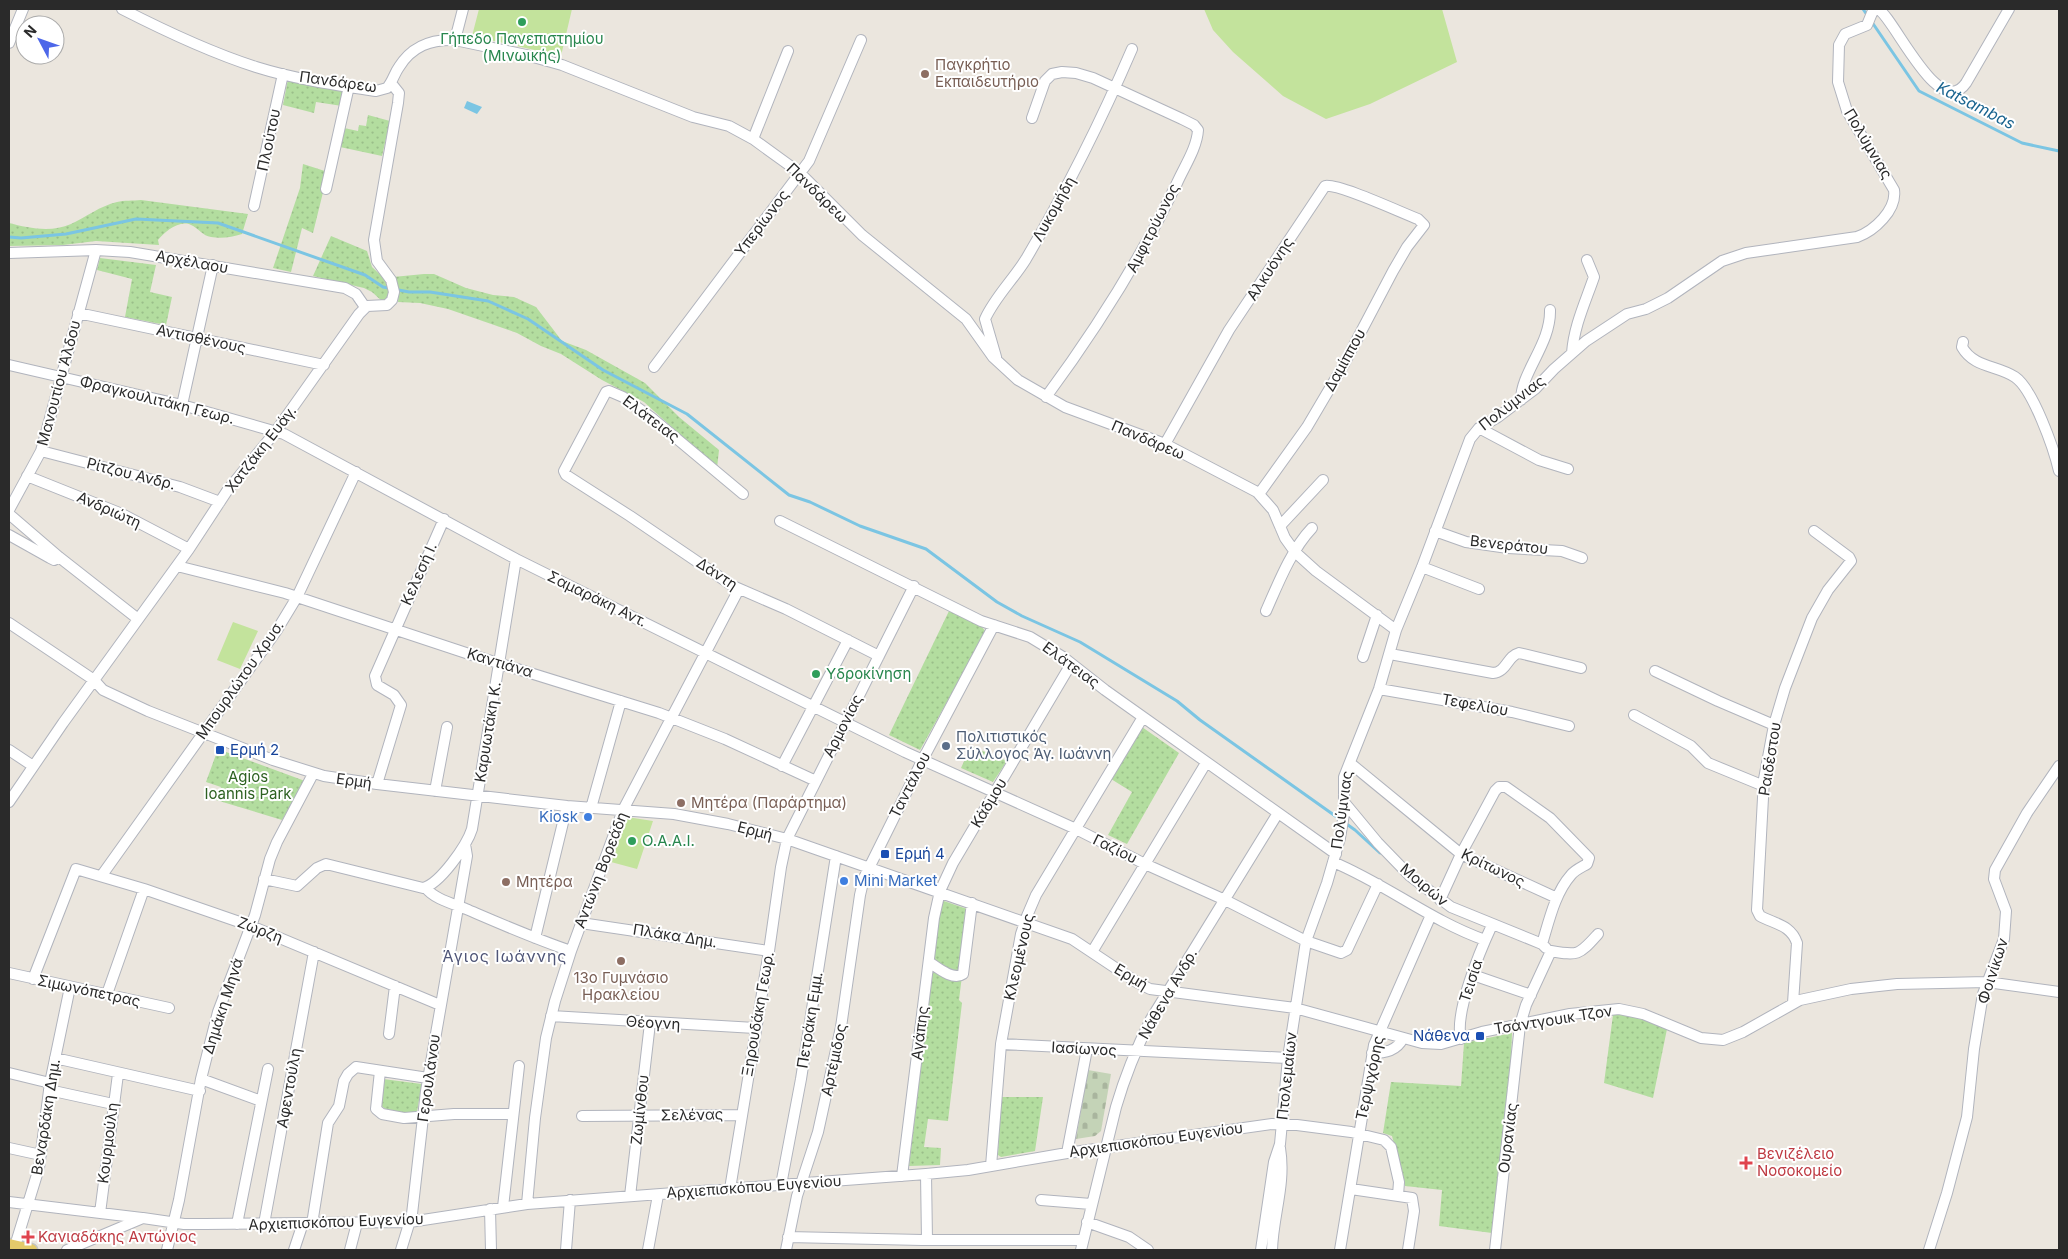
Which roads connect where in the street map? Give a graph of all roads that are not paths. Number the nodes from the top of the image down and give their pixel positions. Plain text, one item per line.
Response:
1 (23, 9) edge
2 (122, 9) edge
3 (463, 9) edge
4 (2008, 9) edge
5 (1875, 10) edge
6 (455, 40) junction
7 (861, 40) dead end
8 (9, 43) edge
9 (1132, 49) dead end
10 (788, 51) dead end
11 (284, 74) junction
12 (391, 83) junction
13 (349, 86) junction
14 (1115, 89) junction
15 (1032, 118) dead end
16 (753, 139) junction
17 (800, 173) junction
18 (326, 190) dead end
19 (254, 206) dead end
20 (1422, 223) joint
21 (96, 250) junction
22 (9, 253) edge
23 (1588, 260) dead end
24 (213, 265) junction
25 (365, 307) junction
26 (1550, 310) dead end
27 (78, 313) junction
28 (198, 338) junction
29 (1963, 342) dead end
30 (1572, 353) junction
31 (999, 364) junction
32 (9, 365) edge
33 (324, 365) junction
34 (654, 367) dead end
35 (60, 377) junction
36 (1046, 397) junction
37 (1521, 400) junction
38 (182, 405) junction
39 (1479, 428) junction
40 (276, 431) junction
41 (1165, 444) junction
42 (40, 451) junction
43 (1568, 469) dead end
44 (2059, 471) edge
45 (356, 472) junction
46 (566, 475) joint
47 (27, 476) junction
48 (1323, 480) dead end
49 (743, 494) dead end
50 (1259, 494) junction
51 (220, 502) junction
52 (9, 510) edge
53 (9, 514) edge
54 (444, 519) junction
55 (780, 521) dead end
56 (1280, 526) junction
57 (1312, 528) dead end
58 (1435, 531) junction
59 (1814, 531) dead end
60 (9, 535) edge
61 (189, 549) junction
62 (1295, 552) junction
63 (59, 557) junction
64 (1582, 558) dead end
65 (516, 559) junction
66 (177, 566) junction
67 (1422, 567) junction
68 (914, 586) junction
69 (739, 589) junction
70 (1479, 589) dead end
71 (297, 597) junction
72 (1266, 611) dead end
73 (1377, 616) junction
74 (138, 619) junction
75 (9, 623) edge
76 (994, 624) junction
77 (394, 630) junction
78 (1396, 630) junction
79 (848, 640) junction
80 (705, 653) junction
81 (1390, 654) junction
82 (878, 656) junction
83 (1363, 658) dead end
84 (500, 663) junction
85 (1071, 664) junction
86 (1581, 668) dead end
87 (1655, 671) dead end
88 (94, 680) junction
89 (1379, 690) junction
90 (621, 701) junction
91 (813, 706) junction
92 (1634, 715) dead end
93 (670, 717) junction
94 (1143, 717) junction
95 (845, 722) junction
96 (1774, 725) junction
97 (1569, 726) dead end
98 (447, 727) dead end
99 (203, 733) junction
100 (9, 750) edge
101 (923, 759) junction
102 (1350, 762) junction
103 (1206, 763) junction
104 (33, 766) junction
105 (782, 766) junction
106 (2059, 766) edge
107 (313, 774) junction
108 (816, 781) junction
109 (377, 784) junction
110 (1764, 786) junction
111 (435, 791) junction
112 (995, 793) junction
113 (478, 796) junction
114 (9, 802) edge
115 (1344, 802) junction
116 (567, 806) junction
117 (591, 808) junction
118 (623, 810) junction
119 (1278, 813) junction
120 (1076, 830) junction
121 (787, 839) junction
122 (465, 844) junction
123 (1461, 854) junction
124 (836, 856) junction
125 (1335, 858) junction
126 (1146, 864) junction
127 (868, 867) junction
128 (102, 875) junction
129 (264, 879) junction
130 (1378, 884) junction
131 (426, 888) junction
132 (144, 889) junction
133 (940, 891) junction
134 (1557, 898) junction
135 (1225, 900) junction
136 (1440, 900) junction
137 (972, 903) junction
138 (457, 906) junction
139 (1431, 915) junction
140 (1025, 921) junction
141 (581, 923) junction
142 (1492, 925) junction
143 (251, 926) junction
144 (1598, 934) dead end
145 (535, 938) junction
146 (1485, 940) junction
147 (1306, 941) junction
148 (1542, 944) junction
149 (571, 951) junction
150 (769, 951) junction
151 (1551, 951) junction
152 (314, 952) junction
153 (1092, 952) junction
154 (929, 962) junction
155 (9, 973) edge
156 (1473, 975) junction
157 (32, 979) junction
158 (1987, 982) junction
159 (396, 986) junction
160 (70, 987) junction
161 (1167, 992) junction
162 (2059, 992) edge
163 (107, 994) junction
164 (1531, 995) junction
165 (1793, 1002) junction
166 (440, 1005) junction
167 (169, 1008) dead end
168 (1295, 1008) junction
169 (551, 1016) junction
170 (650, 1023) junction
171 (1520, 1025) junction
172 (755, 1028) junction
173 (1379, 1031) junction
174 (389, 1034) dead end
175 (1403, 1038) junction
176 (1461, 1039) junction
177 (1001, 1044) junction
178 (1087, 1048) junction
179 (1136, 1052) junction
180 (1372, 1053) junction
181 (55, 1058) junction
182 (1288, 1058) junction
183 (519, 1066) dead end
184 (268, 1068) dead end
185 (380, 1071) junction
186 (9, 1073) edge
187 (118, 1074) junction
188 (428, 1078) junction
189 (202, 1079) junction
190 (49, 1087) junction
191 (200, 1091) junction
192 (261, 1101) junction
193 (113, 1104) junction
194 (512, 1114) junction
195 (742, 1114) junction
196 (424, 1116) junction
197 (582, 1116) dead end
198 (639, 1116) junction
199 (1281, 1124) junction
200 (1359, 1133) junction
201 (1280, 1144) junction
202 (9, 1148) edge
203 (1105, 1148) junction
204 (1067, 1153) junction
205 (41, 1155) junction
206 (992, 1166) junction
207 (926, 1174) junction
208 (902, 1176) junction
209 (801, 1183) junction
210 (781, 1185) junction
211 (730, 1189) junction
212 (1351, 1189) junction
213 (658, 1195) junction
214 (1398, 1195) junction
215 (630, 1196) junction
216 (570, 1200) junction
217 (1041, 1200) dead end
218 (9, 1202) edge
219 (527, 1204) junction
220 (1091, 1204) junction
221 (30, 1205) junction
222 (502, 1207) junction
223 (490, 1209) junction
224 (100, 1213) junction
225 (143, 1218) junction
226 (410, 1222) junction
227 (1087, 1222) junction
228 (174, 1223) junction
229 (358, 1223) junction
230 (237, 1224) junction
231 (264, 1224) junction
232 (308, 1224) junction
233 (788, 1238) junction
234 (924, 1244) edge
235 (1082, 1245) edge
236 (12, 1246) edge
237 (31, 1250) edge
238 (67, 1250) edge
239 (167, 1250) edge
240 (294, 1250) edge
241 (350, 1250) edge
242 (401, 1250) edge
243 (490, 1250) edge
244 (566, 1250) edge
245 (648, 1250) edge
246 (786, 1250) edge
247 (1148, 1250) edge
248 (1261, 1250) edge
249 (1272, 1250) edge
250 (1340, 1250) edge
251 (1408, 1250) edge
252 (1495, 1250) edge
253 (1929, 1250) edge

1 - 8 street
2 - 11 street, Πανδάρεω
3 - 6 street
4 - 5 street
5 - 30 street, Πολύμνιας
6 - 12 street, Πανδάρεω
6 - 16 street, Πανδάρεω
7 - 17 street, Υπερίωνος
9 - 14 street, Λυκομήδη
10 - 16 street
11 - 13 street, Πανδάρεω
11 - 19 street, Πλούτου
12 - 13 street, Πανδάρεω
12 - 25 street
13 - 18 street
14 - 15 street
14 - 31 street, Λυκομήδη
14 - 36 street, Αμφιτρύωνος
16 - 17 street, Πανδάρεω
17 - 31 street, Πανδάρεω
17 - 34 street, Υπερίωνος
20 - 41 street, Αλκυόνης
20 - 50 street, Δαμίππου
21 - 22 street, Αρχέλαου
21 - 24 street, Αρχέλαου
21 - 27 street, Μανουτίου Άλδου
23 - 30 street
24 - 25 street, Αρχέλαου
24 - 28 street
25 - 33 street, Χατζάκη Ευάγ.
26 - 37 street
27 - 28 street, Αντισθένους
27 - 35 street, Μανουτίου Άλδου
28 - 33 street, Αντισθένους
28 - 38 street
29 - 44 street
30 - 37 street, Πολύμνιας
31 - 36 street, Πανδάρεω
32 - 35 street, Φραγκουλιτάκη Γεωρ.
33 - 40 street, Χατζάκη Ευάγ.
35 - 38 street, Φραγκουλιτάκη Γεωρ.
35 - 42 street, Μανουτίου Άλδου
36 - 41 street, Πανδάρεω
37 - 39 street, Πολύμνιας
38 - 40 street, Φραγκουλιτάκη Γεωρ.
39 - 43 street
39 - 58 street, Πολύμνιας
40 - 45 street, Σαμαράκη Αντ.
40 - 51 street, Χατζάκη Ευάγ.
41 - 50 street, Πανδάρεω
42 - 47 street, Μανουτίου Άλδου
42 - 51 street, Ρίτζου Ανδρ.
45 - 54 street, Σαμαράκη Αντ.
45 - 71 street, Μπουρλώτου Χρυσ.
46 - 49 street, Ελάτειας
46 - 69 street, Δάντη
47 - 52 street, Μανουτίου Άλδου
47 - 61 street, Ανδριώτη
48 - 56 street
50 - 56 street, Πανδάρεω
51 - 61 street, Χατζάκη Ευάγ.
53 - 63 street
54 - 65 street, Σαμαράκη Αντ.
54 - 77 street, Κελεσή Ι.
55 - 68 street, Ελάτειας
56 - 62 street, Πανδάρεω
57 - 62 street
58 - 64 street, Βενεράτου
58 - 67 street, Πολύμνιας
59 - 96 street, Ραιδέστου
60 - 63 street
61 - 66 street, Χατζάκη Ευάγ.
62 - 72 street
62 - 73 street, Πανδάρεω
63 - 74 street
65 - 80 street, Σαμαράκη Αντ.
65 - 84 street, Καρυωτάκη Κ.
66 - 71 street, Καντιάνα
66 - 74 street, Χατζάκη Ευάγ.
67 - 70 street
67 - 78 street, Πολύμνιας
68 - 76 street, Ελάτειας
68 - 82 street, Αρμονίας
69 - 79 street, Δάντη
69 - 80 street, Αντώνη Βορεάδη
71 - 77 street, Καντιάνα
71 - 99 street, Μπουρλώτου Χρυσ.
73 - 78 street, Πανδάρεω
73 - 83 street
74 - 88 street, Χατζάκη Ευάγ.
75 - 88 street, Ερμή
76 - 85 street, Ελάτειας
76 - 101 street, Ταντάλου
77 - 84 street, Καντιάνα
77 - 109 street, Κελεσή Ι.
78 - 81 street, Πολύμνιας
79 - 82 street, Δάντη
79 - 91 street
80 - 91 street, Σαμαράκη Αντ.
80 - 93 street, Αντώνη Βορεάδη
81 - 86 street
81 - 89 street, Πολύμνιας
82 - 95 street, Αρμονίας
84 - 90 street, Καντιάνα
84 - 113 street, Καρυωτάκη Κ.
85 - 94 street, Ελάτειας
85 - 112 street, Κάδμου
87 - 96 street
88 - 99 street, Ερμή
88 - 104 street, Χατζάκη Ευάγ.
89 - 97 street, Τεφελίου
89 - 102 street, Πολύμνιας
90 - 93 street, Καντιάνα
90 - 117 street
91 - 95 street, Σαμαράκη Αντ.
91 - 105 street
92 - 110 street
93 - 105 street, Καντιάνα
93 - 118 street, Αντώνη Βορεάδη
94 - 103 street, Ελάτειας
94 - 120 street, Κλεομένους
95 - 101 street, Σαμαράκη Αντ.
95 - 108 street, Αρμονίας
96 - 110 street, Ραιδέστου
98 - 111 street
99 - 107 street, Ερμή
99 - 128 street, Μπουρλώτου Χρυσ.
100 - 104 street
101 - 112 street, Γαζίου
101 - 127 street, Ταντάλου
102 - 115 street, Πολύμνιας
102 - 123 street, Κρίτωνος
103 - 119 street, Ελάτειας
103 - 126 street
104 - 114 street, Χατζάκη Ευάγ.
105 - 108 street, Καντιάνα
106 - 158 street, Φοινίκων
107 - 109 street, Ερμή
107 - 129 street, Δημάκη Μηνά
108 - 121 street, Αρμονίας
109 - 111 street, Ερμή
110 - 165 street, Ραιδέστου
111 - 113 street, Ερμή
112 - 120 street, Γαζίου
112 - 133 street, Κάδμου
113 - 116 street, Ερμή
113 - 122 street, Καρυωτάκη Κ.
115 - 125 street, Πολύμνιας
115 - 136 street, Μοιρών
116 - 117 street, Ερμή
116 - 145 street
117 - 118 street, Ερμή
118 - 121 street, Ερμή
118 - 141 street, Αντώνη Βορεάδη
119 - 125 street, Ελάτειας
119 - 135 street, Νάθενα Ανδρ.
120 - 126 street, Γαζίου
120 - 140 street, Κλεομένους
121 - 124 street, Ερμή
121 - 150 street, Ξηρουδάκη Γεωρ.
122 - 131 street, Καρυωτάκη Κ.
122 - 138 street, Καρυωτάκη Κ.
123 - 134 street, Κρίτωνος
123 - 134 street
123 - 136 street
124 - 127 street, Ερμή
124 - 210 street, Πετράκη Εμμ.
125 - 130 street, Ελάτειας
125 - 147 street, Πολύμνιας
126 - 135 street, Γαζίου
126 - 153 street
127 - 133 street, Ερμή
127 - 209 street, Αρτέμιδος
128 - 132 street, Ζώρζη
128 - 157 street, Ζώρζη
129 - 131 street
129 - 143 street, Δημάκη Μηνά
130 - 139 street, Ελάτειας
130 - 147 street, Γαζίου
131 - 138 street
132 - 143 street, Ζώρζη
132 - 163 street
133 - 137 street, Ερμή
133 - 154 street, Αγάπης
134 - 148 street
135 - 147 street, Γαζίου
135 - 161 street, Νάθενα Ανδρ.
136 - 142 street, Μοιρών
137 - 140 street, Ερμή
137 - 154 street
138 - 145 street
138 - 166 street, Γερουλάνου
139 - 146 street, Ελάτειας
139 - 173 street, Τερψιχόρης
140 - 153 street, Ερμή
140 - 177 street, Κλεομένους
141 - 149 street, Αντώνη Βορεάδη
141 - 150 street, Πλάκα Δημ.
142 - 146 street, Τεισία
142 - 148 street, Μοιρών
143 - 152 street, Ζώρζη
143 - 189 street, Δημάκη Μηνά
144 - 151 street
145 - 149 street
146 - 156 street, Τεισία
147 - 168 street, Πολύμνιας
148 - 151 street, Μοιρών
149 - 169 street, Αντώνη Βορεάδη
150 - 172 street, Ξηρουδάκη Γεωρ.
151 - 164 street, Ουρανίας
152 - 159 street, Ζώρζη
152 - 231 street, Αφεντούλη
153 - 161 street, Ερμή
154 - 208 street, Αγάπης
155 - 157 street, Σιμωνόπετρας
156 - 164 street
156 - 176 street, Τεισία
157 - 160 street, Σιμωνόπετρας
158 - 162 street, Τσάντγουικ Τζον
158 - 165 street, Τσάντγουικ Τζον
158 - 253 street, Φοινίκων
159 - 166 street, Ζώρζη
159 - 174 street
160 - 163 street, Σιμωνόπετρας
160 - 181 street, Βεναρδάκη Δημ.
161 - 168 street, Ερμή
161 - 179 street, Νάθενα Ανδρ.
163 - 167 street, Σιμωνόπετρας
164 - 171 street, Ουρανίας
165 - 171 street, Τσάντγουικ Τζον
166 - 188 street, Γερουλάνου
168 - 173 street, Ερμή
168 - 182 street, Πτολεμαίων
169 - 170 street, Θέογνη
169 - 219 street, Αντώνη Βορεάδη
170 - 172 street, Θέογνη
170 - 198 street, Ζωμίνθου
171 - 176 street, Τσάντγουικ Τζον
171 - 252 street, Ουρανίας
172 - 195 street, Ξηρουδάκη Γεωρ.
173 - 175 street, Ερμή
173 - 180 street, Τερψιχόρης
175 - 176 street, Τσάντγουικ Τζον
175 - 180 street
177 - 178 street, Ιασίωνος
177 - 206 street, Κλεομένους
178 - 179 street, Ιασίωνος
178 - 204 street
179 - 182 street, Ιασίωνος
179 - 203 street, Νάθενα Ανδρ.
180 - 200 street, Τερψιχόρης
181 - 187 street
181 - 190 street, Βεναρδάκη Δημ.
182 - 199 street, Πτολεμαίων
183 - 194 street
184 - 192 street
185 - 188 street
185 - 196 street
185 - 232 street
186 - 190 street
187 - 191 street
187 - 193 street, Κουρμούλη
188 - 196 street, Γερουλάνου
189 - 191 street, Δημάκη Μηνά
189 - 192 street
190 - 193 street
190 - 205 street, Βεναρδάκη Δημ.
191 - 228 street, Δημάκη Μηνά
192 - 230 street
193 - 224 street, Κουρμούλη
194 - 196 street
194 - 222 street
195 - 198 street, Σελένας
195 - 211 street, Ξηρουδάκη Γεωρ.
196 - 226 street, Γερουλάνου
197 - 198 street, Σελένας
198 - 215 street, Ζωμίνθου
199 - 200 street, Αρχιεπισκόπου Ευγενίου
199 - 201 street, Πτολεμαίων
199 - 203 street, Αρχιεπισκόπου Ευγενίου
200 - 212 street, Τερψιχόρης
200 - 214 street, Αρχιεπισκόπου Ευγενίου
201 - 248 street, Πτολεμαίων
201 - 249 street, Πτολεμαίων
202 - 205 street
203 - 204 street, Αρχιεπισκόπου Ευγενίου
203 - 220 street, Νάθενα Ανδρ.
204 - 206 street, Αρχιεπισκόπου Ευγενίου
205 - 221 street, Βεναρδάκη Δημ.
206 - 207 street, Αρχιεπισκόπου Ευγενίου
207 - 208 street, Αρχιεπισκόπου Ευγενίου
207 - 234 street
208 - 209 street, Αρχιεπισκόπου Ευγενίου
209 - 210 street, Αρχιεπισκόπου Ευγενίου
209 - 233 street, Αρτέμιδος
210 - 211 street, Αρχιεπισκόπου Ευγενίου
211 - 213 street, Αρχιεπισκόπου Ευγενίου
212 - 214 street
212 - 250 street, Τερψιχόρης
213 - 215 street, Αρχιεπισκόπου Ευγενίου
213 - 245 street
214 - 251 street
215 - 216 street, Αρχιεπισκόπου Ευγενίου
216 - 219 street, Αρχιεπισκόπου Ευγενίου
216 - 244 street
217 - 220 street
218 - 221 street, Αρχιεπισκόπου Ευγενίου
219 - 222 street, Αρχιεπισκόπου Ευγενίου
220 - 227 street, Νάθενα Ανδρ.
221 - 224 street, Αρχιεπισκόπου Ευγενίου
221 - 236 street, Βεναρδάκη Δημ.
222 - 223 street, Αρχιεπισκόπου Ευγενίου
223 - 226 street, Αρχιεπισκόπου Ευγενίου
223 - 243 street
224 - 225 street, Αρχιεπισκόπου Ευγενίου
225 - 228 street, Αρχιεπισκόπου Ευγενίου
225 - 238 street
226 - 229 street, Αρχιεπισκόπου Ευγενίου
226 - 242 street, Γερουλάνου
227 - 235 street, Νάθενα Ανδρ.
227 - 247 street
228 - 230 street, Αρχιεπισκόπου Ευγενίου
228 - 239 street, Δημάκη Μηνά
229 - 232 street, Αρχιεπισκόπου Ευγενίου
229 - 241 street
230 - 231 street, Αρχιεπισκόπου Ευγενίου
231 - 232 street, Αρχιεπισκόπου Ευγενίου
232 - 240 street
233 - 234 street
233 - 246 street, Αρτέμιδος
234 - 235 street
236 - 237 main road

